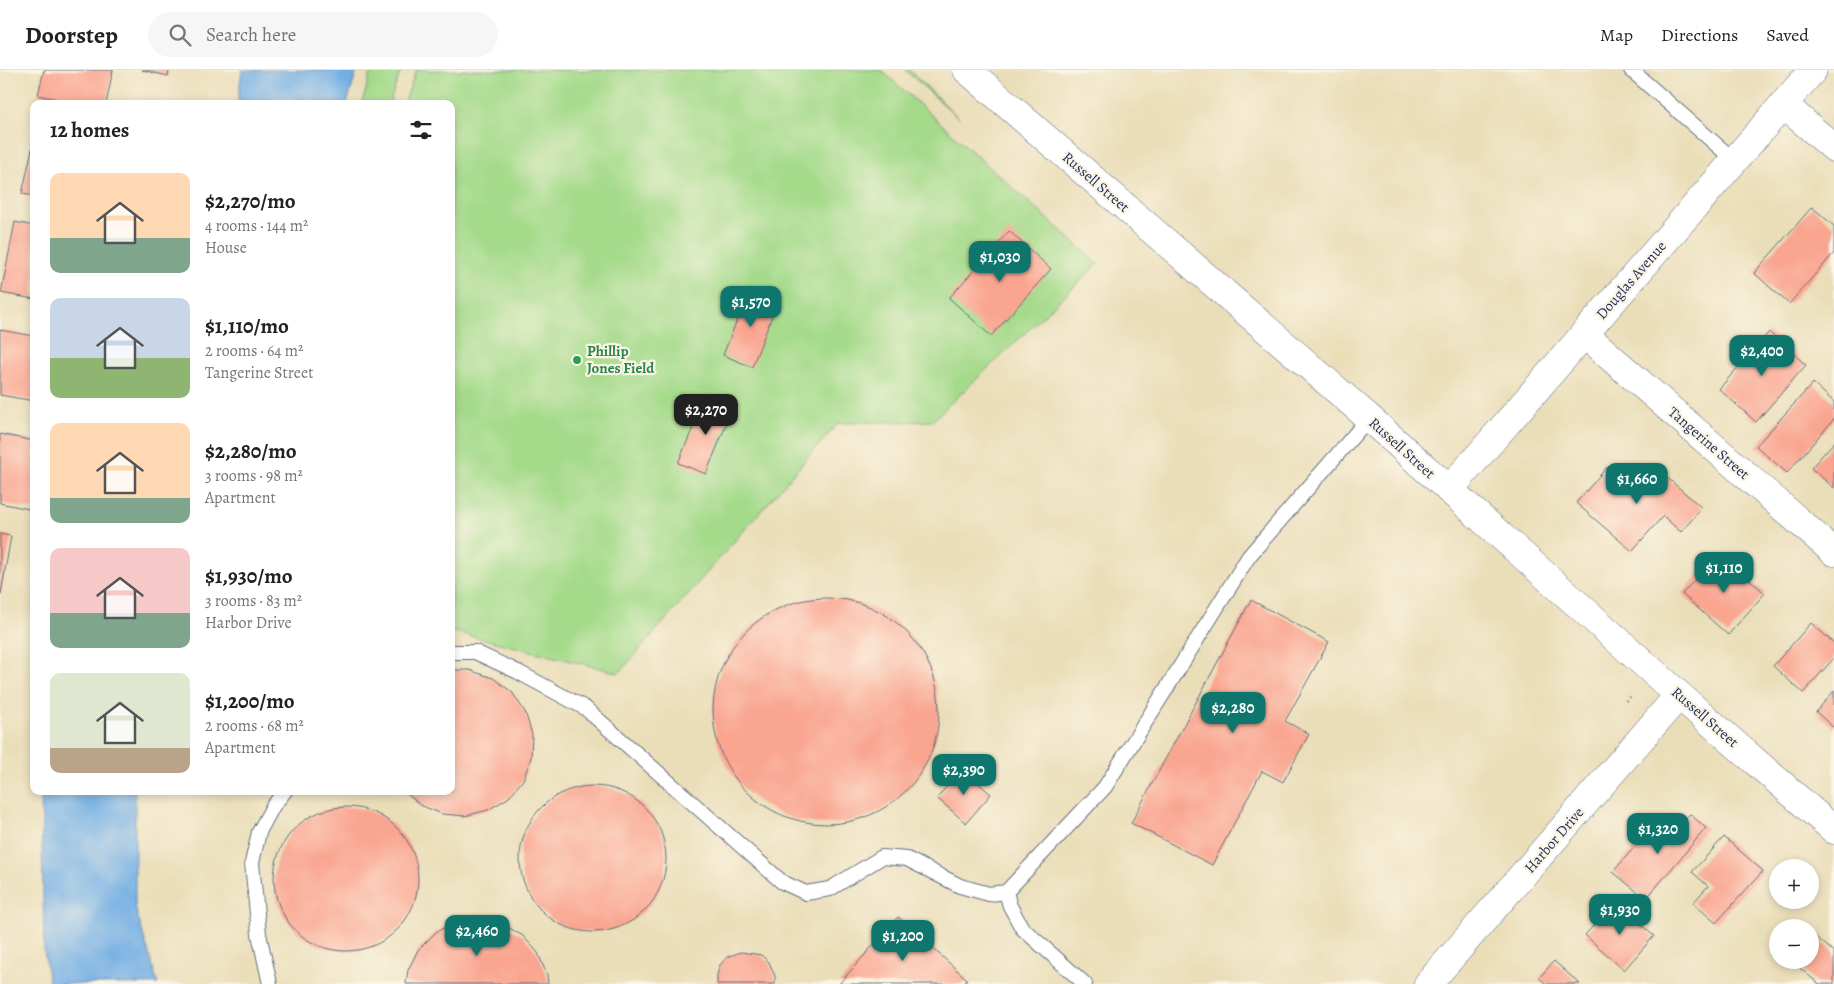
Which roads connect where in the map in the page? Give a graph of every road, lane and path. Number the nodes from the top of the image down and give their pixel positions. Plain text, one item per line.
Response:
1 (967, 70) edge
2 (1631, 70) edge
3 (1813, 70) edge
4 (1784, 104) junction
5 (1834, 148) edge
6 (1735, 161) junction
7 (1584, 334) junction
8 (1369, 418) junction
9 (1449, 490) junction
10 (1834, 552) edge
11 (455, 652) edge
12 (1679, 695) junction
13 (282, 795) edge
14 (1834, 830) edge
15 (1006, 892) junction
16 (270, 984) edge
17 (1085, 984) edge
18 (1428, 984) edge

1 - 8 street, Russell Street
2 - 6 lane
3 - 4 street, Douglas Avenue
4 - 5 street
4 - 6 street, Douglas Avenue
6 - 7 street, Douglas Avenue
7 - 9 street, Douglas Avenue
7 - 10 street, Tangerine Street
8 - 9 street, Russell Street
8 - 15 lane
9 - 12 street, Russell Street
11 - 15 lane
12 - 14 street, Russell Street
12 - 18 street, Harbor Drive
13 - 16 lane
15 - 17 lane

